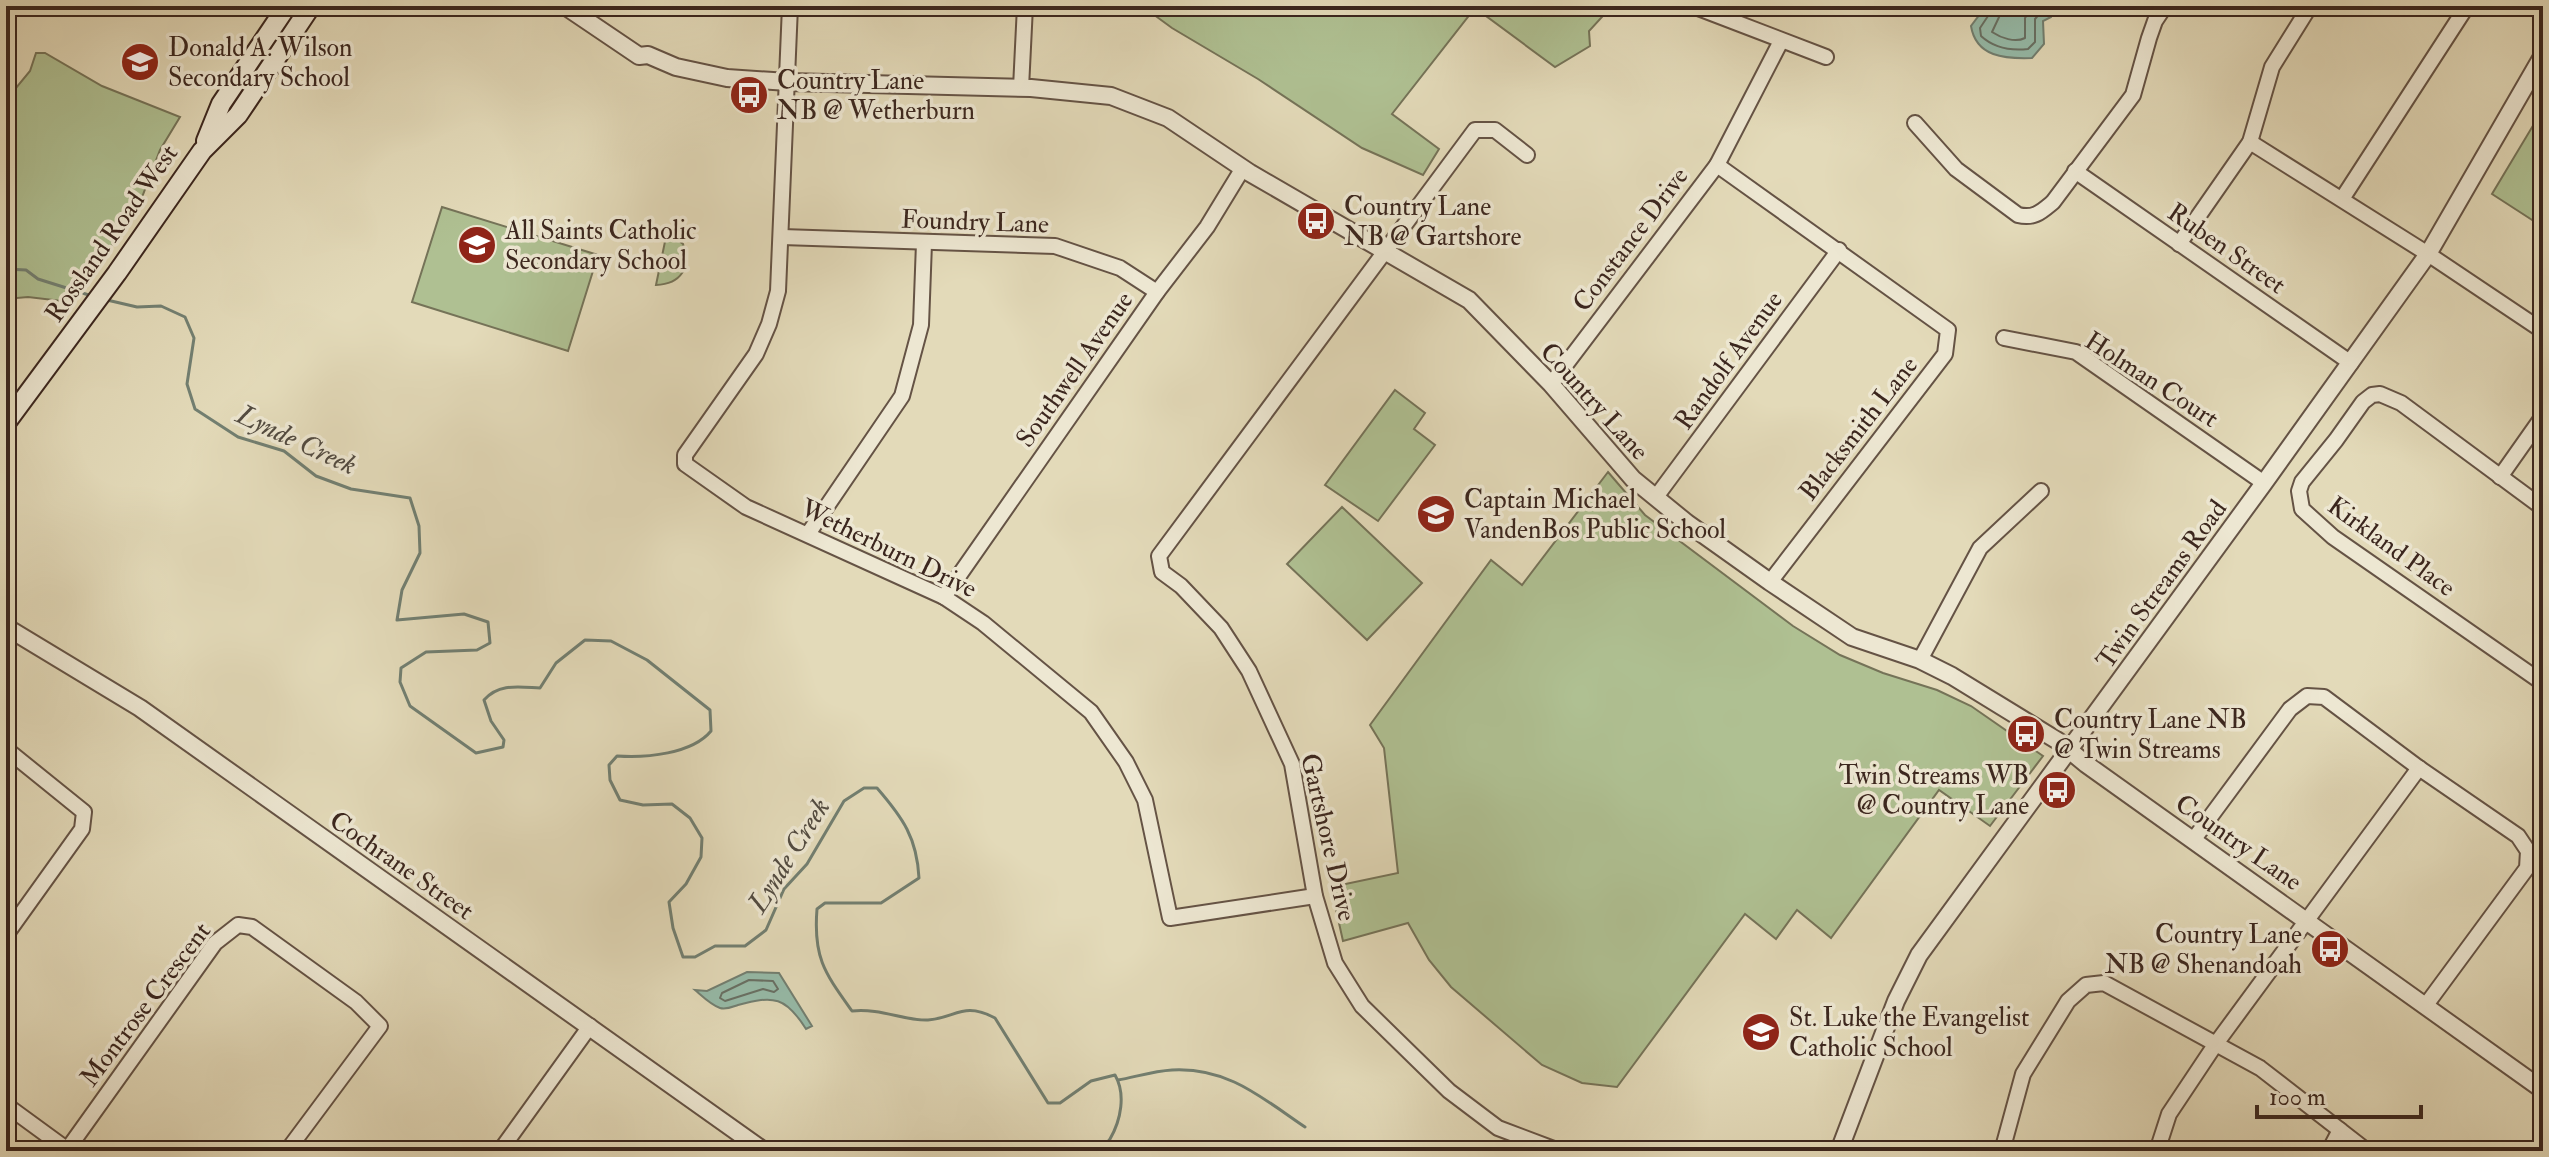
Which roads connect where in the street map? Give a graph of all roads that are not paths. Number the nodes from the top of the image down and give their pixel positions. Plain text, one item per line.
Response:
1 (287, 6) edge
2 (311, 6) edge
3 (790, 6) edge
4 (1025, 6) edge
5 (1693, 6) edge
6 (2165, 6) edge
7 (2310, 6) edge
8 (2467, 6) edge
9 (578, 8) edge
10 (1781, 41) junction
11 (2543, 55) edge
12 (1826, 57) dead end
13 (788, 82) junction
14 (1021, 88) junction
15 (1915, 123) dead end
16 (2250, 142) junction
17 (202, 151) junction
18 (1527, 155) dead end
19 (1717, 165) junction
20 (1243, 168) junction
21 (2075, 171) junction
22 (2342, 199) junction
23 (782, 237) junction
24 (924, 243) junction
25 (2179, 244) junction
26 (1839, 250) junction
27 (1385, 251) junction
28 (2428, 254) junction
29 (1157, 292) junction
30 (2543, 331) edge
31 (2004, 338) dead end
32 (2351, 363) junction
33 (1551, 384) junction
34 (2543, 416) edge
35 (6, 423) edge
36 (2500, 477) junction
37 (2264, 483) junction
38 (2041, 491) dead end
39 (1656, 497) junction
40 (2543, 508) edge
41 (808, 534) junction
42 (1770, 582) junction
43 (944, 597) junction
44 (6, 627) edge
45 (1920, 660) junction
46 (2543, 683) edge
47 (6, 749) edge
48 (2068, 750) junction
49 (2419, 768) junction
50 (2194, 839) junction
51 (1315, 896) junction
52 (2308, 920) junction
53 (6, 935) edge
54 (2426, 1005) junction
55 (590, 1026) junction
56 (2215, 1045) junction
57 (2541, 1084) edge
58 (6, 1105) edge
59 (2340, 1130) junction
60 (68, 1150) edge
61 (287, 1151) edge
62 (500, 1151) edge
63 (764, 1151) edge
64 (1559, 1151) edge
65 (1839, 1151) edge
66 (2002, 1151) edge
67 (2157, 1151) edge
68 (2329, 1151) edge
69 (2367, 1151) edge

1 - 17 main road, Rossland Road West
2 - 17 main road, Rossland Road West
3 - 13 street, Wetherburn Drive
4 - 14 street
5 - 10 street
6 - 21 street
7 - 16 street
8 - 22 street
9 - 13 street, Country Lane
10 - 12 street
10 - 19 street
11 - 28 street, Twin Streams Road
13 - 14 street, Country Lane
13 - 23 street, Wetherburn Drive
14 - 20 street, Country Lane
15 - 21 street
16 - 22 street
16 - 25 street
17 - 35 main road, Rossland Road West
18 - 27 street, Gartshore Drive
19 - 26 street, Constance Drive
19 - 33 street, Constance Drive
20 - 27 street, Country Lane
20 - 29 street, Southwell Avenue
21 - 25 street, Ruben Street
22 - 28 street
23 - 24 street, Foundry Lane
23 - 41 street, Wetherburn Drive
24 - 29 street, Foundry Lane
24 - 41 street
25 - 32 street, Ruben Street
26 - 39 street, Randolf Avenue
26 - 42 street, Blacksmith Lane
27 - 33 street, Country Lane
27 - 51 street, Gartshore Drive
28 - 30 street
28 - 32 street, Twin Streams Road
29 - 43 street, Southwell Avenue
31 - 37 street, Holman Court
32 - 37 street, Twin Streams Road
33 - 39 street, Country Lane
34 - 36 street
36 - 40 street, Kirkland Place
36 - 46 street, Kirkland Place
37 - 48 street, Twin Streams Road
38 - 45 street
39 - 42 street, Country Lane
41 - 43 street, Wetherburn Drive
42 - 45 street, Country Lane
43 - 51 street, Wetherburn Drive
44 - 55 street, Cochrane Street
45 - 48 street, Country Lane
47 - 53 street
48 - 50 street, Country Lane
48 - 65 street, Twin Streams Road
49 - 50 street
49 - 52 street
49 - 54 street
50 - 52 street, Country Lane
51 - 64 street, Gartshore Drive
52 - 54 street, Country Lane
52 - 56 street
54 - 57 street, Country Lane
55 - 62 street
55 - 63 street, Cochrane Street
56 - 59 street
56 - 66 street
56 - 67 street
58 - 60 street
59 - 68 street
59 - 69 street
60 - 61 street, Montrose Crescent

